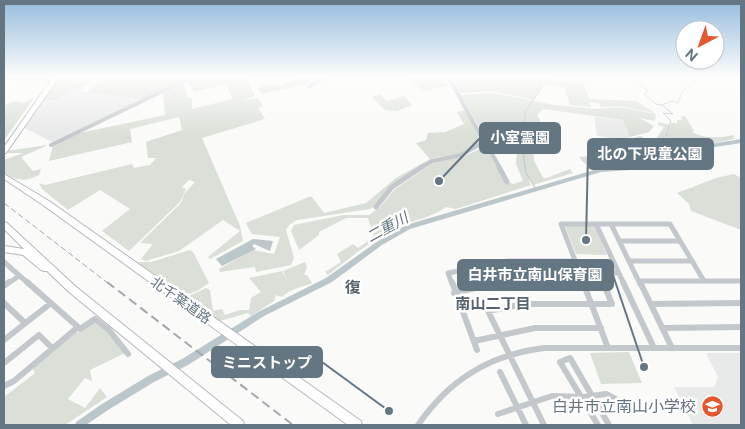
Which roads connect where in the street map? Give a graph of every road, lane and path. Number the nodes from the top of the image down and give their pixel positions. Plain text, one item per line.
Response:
1 (39, 97) edge
2 (40, 97) edge
3 (150, 97) edge
4 (459, 97) edge
5 (483, 142) junction
6 (4, 144) edge
7 (51, 145) dead end
8 (4, 151) edge
9 (4, 176) edge
10 (507, 182) dead end
11 (376, 207) dead end
12 (596, 224) junction
13 (611, 224) junction
14 (4, 225) edge
15 (620, 241) junction
16 (680, 241) junction
17 (4, 250) edge
18 (575, 261) junction
19 (630, 261) junction
20 (692, 261) junction
21 (5, 265) edge
22 (468, 268) junction
23 (579, 272) junction
24 (599, 273) junction
25 (618, 273) junction
26 (19, 276) junction
27 (583, 281) junction
28 (639, 281) junction
29 (704, 281) junction
30 (741, 281) edge
31 (4, 286) edge
32 (478, 288) junction
33 (72, 289) junction
34 (454, 293) junction
35 (4, 303) edge
36 (51, 303) junction
37 (741, 303) edge
38 (591, 304) junction
39 (651, 304) junction
40 (25, 323) junction
41 (78, 327) junction
42 (741, 327) edge
43 (601, 328) junction
44 (662, 328) junction
45 (499, 334) junction
46 (4, 340) edge
47 (474, 341) junction
48 (52, 348) junction
49 (608, 348) junction
50 (654, 348) junction
51 (672, 348) junction
52 (741, 348) edge
53 (477, 350) dead end
54 (128, 354) dead end
55 (508, 354) junction
56 (4, 363) edge
57 (500, 372) dead end
58 (4, 386) edge
59 (580, 397) junction
60 (592, 397) junction
61 (532, 402) junction
62 (666, 405) dead end
63 (517, 408) junction
64 (498, 414) dead end
65 (239, 425) edge
66 (357, 425) edge
67 (418, 425) edge
68 (526, 425) edge
69 (544, 425) edge
70 (598, 425) edge
71 (609, 425) edge

1 - 6 highway
2 - 8 highway
3 - 7 street
4 - 5 street
5 - 10 street
5 - 11 street
9 - 66 highway, 北千葉道路
12 - 13 street
12 - 18 street
12 - 25 street
13 - 15 street
13 - 16 street
14 - 33 highway
15 - 16 street
15 - 19 street
16 - 20 street
17 - 33 highway
18 - 22 street
18 - 23 street
19 - 20 street
19 - 28 street
20 - 29 street
21 - 26 street
22 - 32 street
22 - 34 street
23 - 24 street
23 - 27 street
24 - 25 street
24 - 38 street
25 - 50 street
26 - 31 street
26 - 36 street
27 - 32 street
27 - 38 street
28 - 29 street
28 - 39 street
29 - 30 street
32 - 34 street
33 - 65 highway
34 - 47 street
35 - 40 street
36 - 40 street
36 - 41 street
37 - 39 street
38 - 43 street
38 - 45 street
39 - 44 street
40 - 46 street
41 - 48 street
41 - 54 street
42 - 44 street
43 - 45 street
43 - 49 street
44 - 51 street
45 - 47 street
45 - 55 street
47 - 53 street
48 - 56 street
48 - 58 street
49 - 50 street
49 - 55 street
50 - 51 street
51 - 52 street
55 - 61 street
55 - 67 street
57 - 63 street
59 - 60 street
59 - 60 street
59 - 61 street
59 - 70 street
60 - 62 street
60 - 71 street
61 - 63 street
61 - 69 street
63 - 64 street
63 - 68 street

